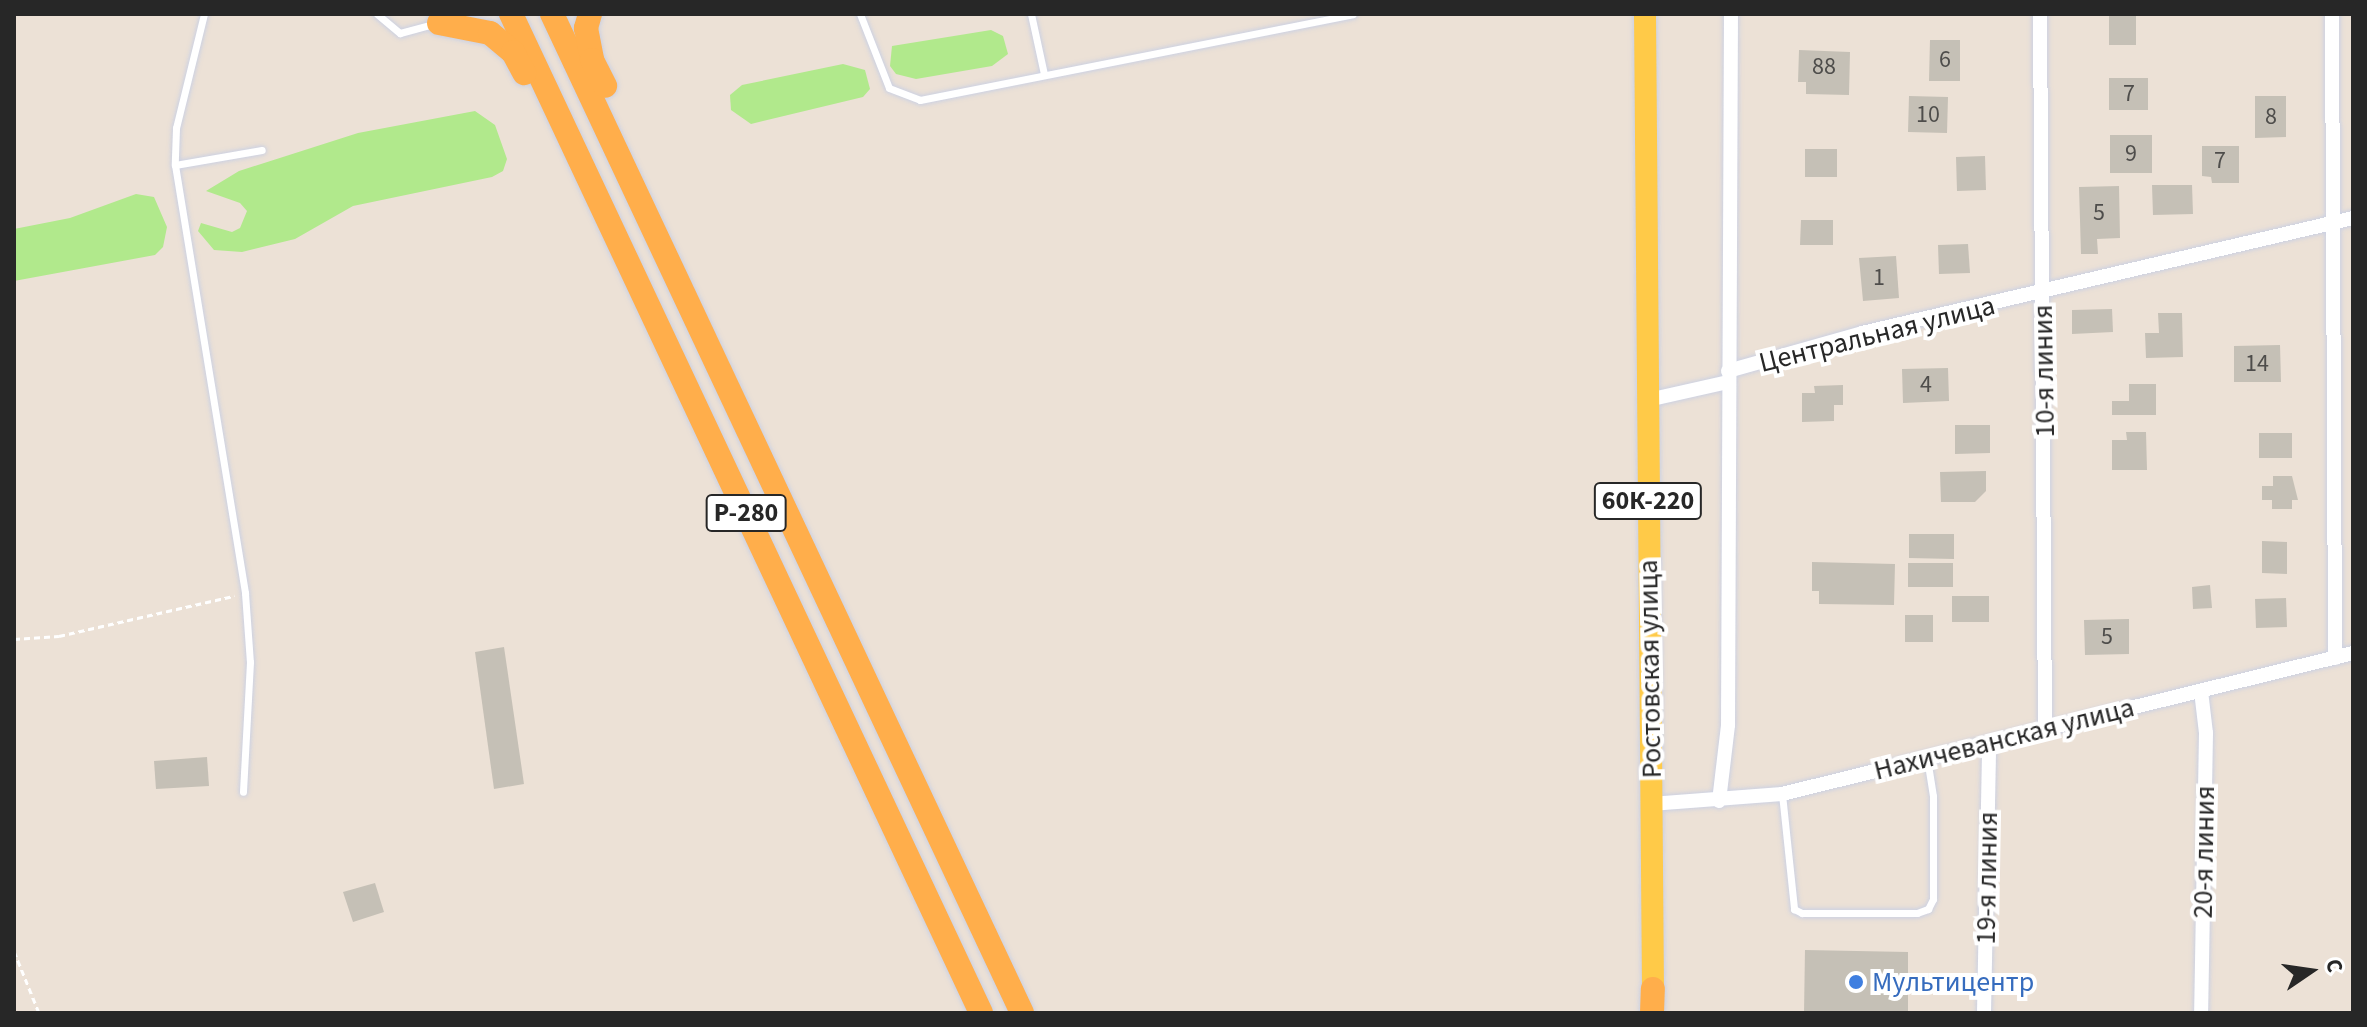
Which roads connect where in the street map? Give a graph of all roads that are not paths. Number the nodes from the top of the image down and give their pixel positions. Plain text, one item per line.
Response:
1 (204, 14) edge
2 (377, 14) edge
3 (511, 14) edge
4 (552, 14) edge
5 (590, 14) edge
6 (860, 14) edge
7 (1031, 14) edge
8 (1353, 14) edge
9 (1645, 14) edge
10 (1731, 14) edge
11 (2040, 14) edge
12 (2332, 14) edge
13 (1339, 15) edge
14 (443, 18) edge
15 (1044, 74) junction
16 (262, 150) dead end
17 (175, 165) junction
18 (2353, 218) edge
19 (2331, 223) junction
20 (2042, 294) junction
21 (1728, 377) junction
22 (1648, 400) junction
23 (778, 493) junction
24 (771, 565) junction
25 (2353, 653) edge
26 (2335, 658) junction
27 (2201, 691) junction
28 (2045, 728) junction
29 (1989, 743) junction
30 (1927, 759) junction
31 (243, 792) dead end
32 (1782, 794) junction
33 (1719, 801) junction
34 (1651, 804) junction
35 (1653, 1005) edge
36 (981, 1013) edge
37 (1022, 1013) edge
38 (1984, 1013) edge
39 (2201, 1013) edge

1 - 17 lane
2 - 14 lane
3 - 24 highway, Р-280
4 - 23 highway, Р-280
5 - 23 highway
6 - 15 lane
7 - 15 lane
8 - 13 lane
9 - 22 main road, Ростовская улица / 60К-220
10 - 21 street
11 - 20 street, 10-я линия
12 - 19 street
13 - 15 lane
14 - 24 highway
16 - 17 lane
17 - 31 lane
18 - 19 street, Центральная улица
19 - 20 street, Центральная улица
19 - 26 street
20 - 21 street, Центральная улица
20 - 28 street, 10-я линия
21 - 22 street, Центральная улица
21 - 33 street
22 - 34 main road, Ростовская улица / 60К-220
23 - 37 highway, Р-280
24 - 36 highway, Р-280
25 - 26 street, Нахичеванская улица
26 - 27 street, Нахичеванская улица
27 - 28 street, Нахичеванская улица
27 - 39 street, 20-я линия
28 - 29 street, Нахичеванская улица
29 - 30 street, Нахичеванская улица
29 - 38 street, 19-я линия
30 - 32 street, Нахичеванская улица
30 - 32 lane
32 - 33 street, Нахичеванская улица
33 - 34 street, Нахичеванская улица
34 - 35 main road, Ростовская улица / 60К-220

